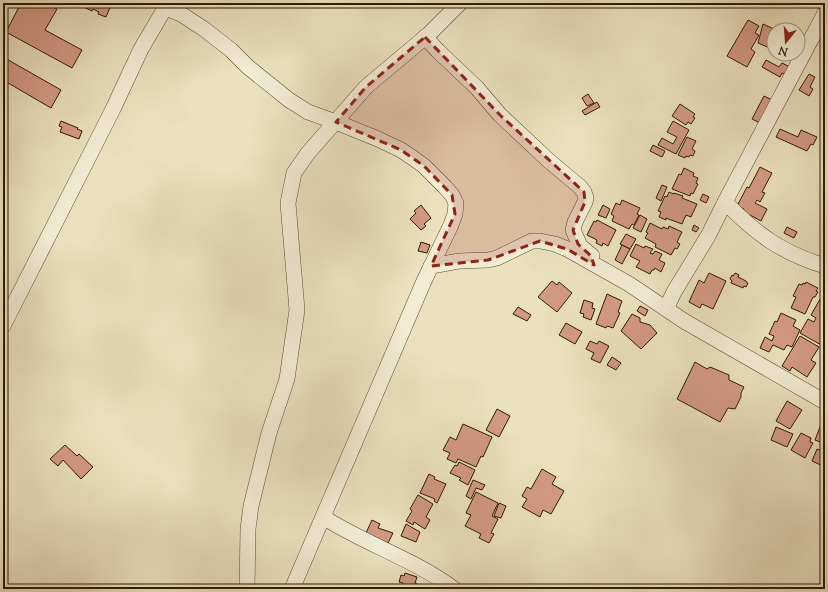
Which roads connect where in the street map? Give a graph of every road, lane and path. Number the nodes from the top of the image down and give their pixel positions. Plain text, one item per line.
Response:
1 (460, 3) edge
2 (167, 6) edge
3 (825, 13) edge
4 (425, 37) junction
5 (336, 122) junction
6 (725, 202) junction
7 (594, 264) junction
8 (432, 266) junction
9 (825, 266) edge
10 (666, 309) junction
11 (3, 326) edge
12 (825, 402) edge
13 (323, 517) junction
14 (248, 589) edge
15 (292, 589) edge
16 (454, 589) edge

1 - 4 street
2 - 5 street
2 - 11 street
3 - 6 street
4 - 5 street
4 - 7 street
5 - 8 street
5 - 14 street
6 - 9 street
6 - 10 street
7 - 8 street
7 - 10 street
8 - 13 street
10 - 12 street
13 - 15 street
13 - 16 street

